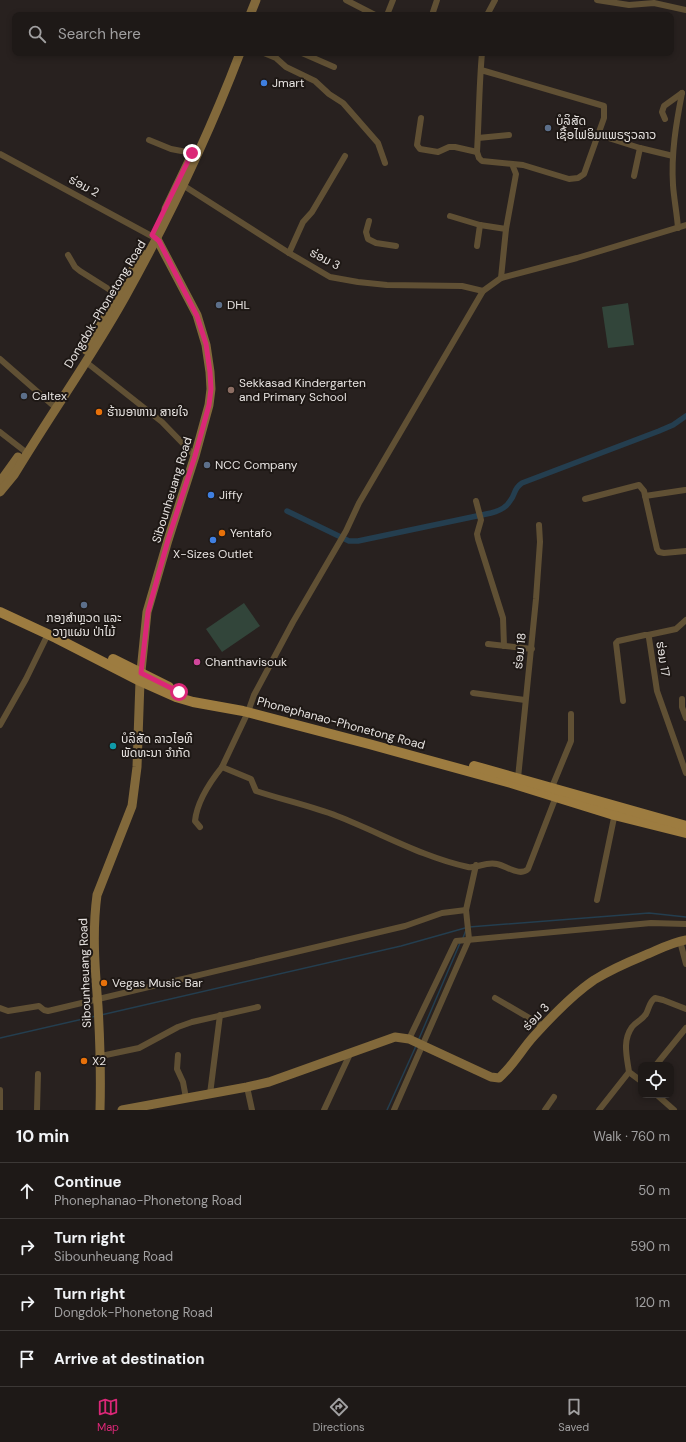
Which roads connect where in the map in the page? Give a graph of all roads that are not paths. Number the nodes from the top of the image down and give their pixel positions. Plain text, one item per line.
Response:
1 (256, 0) edge
2 (261, 0) edge
3 (346, 0) edge
4 (393, 0) edge
5 (437, 0) edge
6 (495, 0) edge
7 (597, 0) edge
8 (649, 2) edge
9 (686, 10) edge
10 (251, 12) edge
11 (256, 12) edge
12 (369, 12) edge
13 (388, 12) edge
14 (433, 12) edge
15 (489, 12) edge
16 (234, 56) edge
17 (239, 56) edge
18 (271, 56) edge
19 (309, 56) edge
20 (482, 56) edge
21 (334, 67) dead end
22 (481, 70) junction
23 (421, 118) dead end
24 (665, 119) dead end
25 (599, 134) junction
26 (509, 135) dead end
27 (478, 138) junction
28 (149, 140) dead end
29 (640, 148) junction
30 (477, 152) junction
31 (192, 153) junction
32 (0, 154) edge
33 (345, 156) dead end
34 (673, 156) junction
35 (385, 163) dead end
36 (512, 164) junction
37 (634, 176) dead end
38 (181, 184) junction
39 (450, 216) dead end
40 (369, 221) dead end
41 (480, 225) junction
42 (686, 225) edge
43 (678, 228) junction
44 (506, 229) junction
45 (155, 237) junction
46 (396, 246) dead end
47 (477, 246) dead end
48 (289, 253) junction
49 (68, 256) dead end
50 (501, 278) junction
51 (483, 291) junction
52 (118, 295) junction
53 (0, 359) edge
54 (86, 362) junction
55 (54, 406) junction
56 (0, 432) edge
57 (25, 451) junction
58 (195, 456) junction
59 (0, 482) edge
60 (685, 490) dead end
61 (0, 492) edge
62 (645, 496) junction
63 (585, 499) dead end
64 (476, 501) dead end
65 (538, 525) dead end
66 (686, 551) edge
67 (0, 606) edge
68 (0, 612) edge
69 (686, 620) edge
70 (54, 635) junction
71 (648, 635) junction
72 (488, 644) dead end
73 (504, 646) junction
74 (532, 649) junction
75 (140, 677) junction
76 (473, 693) dead end
77 (682, 699) dead end
78 (525, 700) junction
79 (623, 701) dead end
80 (249, 709) junction
81 (571, 714) dead end
82 (686, 718) edge
83 (0, 725) edge
84 (222, 767) junction
85 (686, 773) edge
86 (518, 778) junction
87 (556, 791) junction
88 (616, 810) junction
89 (200, 827) dead end
90 (684, 829) edge
91 (476, 866) junction
92 (597, 900) dead end
93 (466, 911) junction
94 (686, 924) edge
95 (468, 938) junction
96 (683, 941) edge
97 (686, 964) edge
98 (495, 998) dead end
99 (97, 1001) junction
100 (258, 1007) dead end
101 (0, 1008) edge
102 (686, 1009) edge
103 (220, 1015) junction
104 (543, 1026) junction
105 (686, 1028) edge
106 (410, 1040) junction
107 (422, 1045) junction
108 (350, 1054) junction
109 (178, 1055) dead end
110 (101, 1056) junction
111 (658, 1062) edge
112 (629, 1072) junction
113 (38, 1074) dead end
114 (638, 1079) edge
115 (247, 1087) junction
116 (0, 1090) edge
117 (210, 1094) junction
118 (554, 1097) dead end
119 (186, 1098) junction
120 (660, 1098) edge
121 (0, 1110) edge
122 (37, 1110) edge
123 (100, 1110) edge
124 (122, 1110) edge
125 (252, 1110) edge
126 (324, 1110) edge
127 (394, 1110) edge
128 (545, 1110) edge
129 (599, 1110) edge
130 (674, 1110) edge

1 - 10 street
2 - 11 street
3 - 12 street
4 - 13 street
5 - 14 street
6 - 15 street
7 - 8 street
8 - 9 street
16 - 31 street, Dongdok-Phonetong Road
17 - 38 street, Dongdok-Phonetong Road
18 - 35 street
19 - 21 street
20 - 22 street
22 - 25 street
22 - 27 street
23 - 30 street
24 - 34 street
25 - 29 street
25 - 36 street
26 - 27 street
27 - 30 street
28 - 31 street
29 - 34 street
29 - 37 street
30 - 36 street
31 - 38 street, Dongdok-Phonetong Road
32 - 45 street, ຮ່ອມ 2
33 - 48 street
34 - 43 street
36 - 44 street
38 - 45 street, Dongdok-Phonetong Road
38 - 48 street, ຮ່ອມ 3
39 - 41 street
40 - 46 street
41 - 44 street
41 - 47 street
42 - 43 street
43 - 50 street
44 - 50 street
45 - 52 street, Dongdok-Phonetong Road
45 - 54 street, Dongdok-Phonetong Road
45 - 58 street, Sibounheuang Road
48 - 51 street, ຮ່ອມ 3
49 - 52 street
50 - 51 street
51 - 80 street
52 - 55 street, Dongdok-Phonetong Road
53 - 55 street
54 - 55 street, Dongdok-Phonetong Road
54 - 58 street
55 - 57 street, Dongdok-Phonetong Road
56 - 57 street
57 - 59 street, Dongdok-Phonetong Road
57 - 61 street, Dongdok-Phonetong Road
58 - 75 street, Sibounheuang Road
60 - 62 street
62 - 63 street
62 - 66 street
64 - 73 street
65 - 74 street, ຮ່ອມ 18
67 - 70 main road, Phonephanao-Phonetong Road
68 - 70 main road, Phonephanao-Phonetong Road
69 - 71 street
70 - 75 main road, Phonephanao-Phonetong Road
70 - 83 street
71 - 79 street, ຮ່ອມ 17
71 - 85 street, ຮ່ອມ 17
72 - 73 street
73 - 74 street
74 - 78 street, ຮ່ອມ 18
75 - 80 main road, Phonephanao-Phonetong Road
75 - 99 street, Sibounheuang Road
76 - 78 street
77 - 82 street
78 - 86 street, ຮ່ອມ 18
80 - 84 street
80 - 86 main road, Phonephanao-Phonetong Road
80 - 87 main road, Phonephanao-Phonetong Road
81 - 87 street
84 - 89 street
84 - 91 street
86 - 87 main road, Phonephanao-Phonetong Road
87 - 88 main road, Phonephanao-Phonetong Road
87 - 91 street
88 - 90 main road, Phonephanao-Phonetong Road
88 - 92 street
91 - 93 street
93 - 95 street
93 - 99 street
94 - 95 street
95 - 106 street
95 - 107 street
96 - 97 street
96 - 104 street, ຮ່ອມ 3
98 - 104 street
99 - 101 street
99 - 110 street, Sibounheuang Road
100 - 103 street
102 - 112 street
103 - 110 street
103 - 117 street
104 - 107 street, ຮ່ອມ 3
105 - 111 street
106 - 107 street, ຮ່ອມ 3
106 - 108 street
107 - 127 street
108 - 115 street
108 - 126 street
109 - 119 street
110 - 123 street, Sibounheuang Road
112 - 114 street
112 - 129 street
113 - 122 street
115 - 117 street
115 - 125 street
116 - 121 street
117 - 119 street
118 - 128 street
119 - 124 street
120 - 130 street

